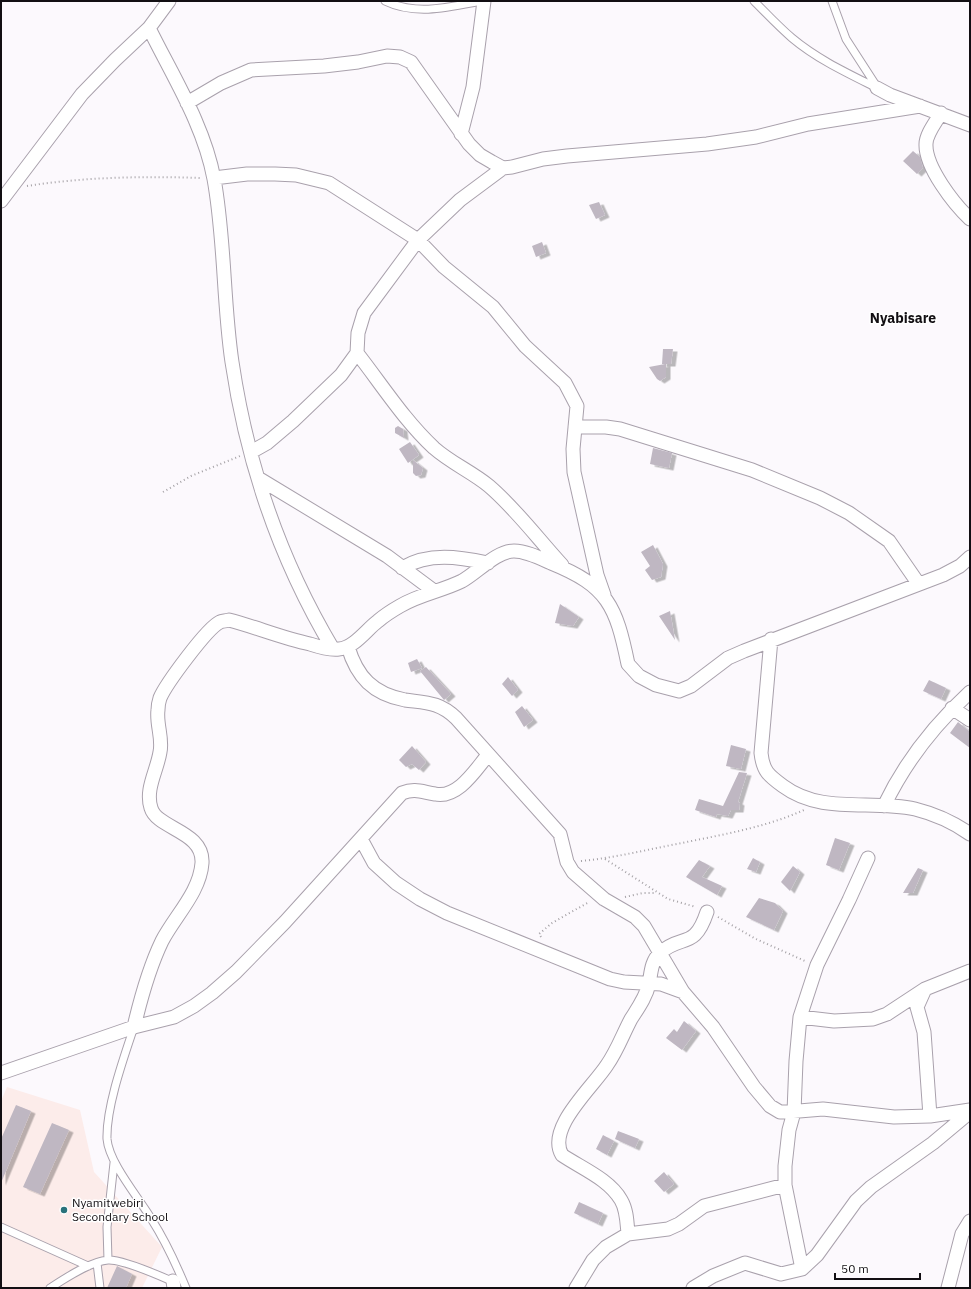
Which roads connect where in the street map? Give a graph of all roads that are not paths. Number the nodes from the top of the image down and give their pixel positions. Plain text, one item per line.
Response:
1 (169, 1) edge
2 (385, 1) edge
3 (483, 1) edge
4 (754, 1) edge
5 (832, 1) edge
6 (149, 28) junction
7 (877, 88) junction
8 (187, 103) junction
9 (920, 106) junction
10 (941, 113) junction
11 (970, 125) edge
12 (461, 134) junction
13 (503, 168) junction
14 (214, 178) junction
15 (1, 201) edge
16 (970, 219) edge
17 (418, 240) junction
18 (356, 353) junction
19 (575, 427) junction
20 (251, 452) junction
21 (258, 478) junction
22 (970, 557) edge
23 (488, 563) junction
24 (402, 568) junction
25 (564, 568) junction
26 (918, 583) junction
27 (434, 591) junction
28 (605, 598) junction
29 (771, 639) junction
30 (348, 647) junction
31 (333, 649) junction
32 (970, 692) edge
33 (952, 708) junction
34 (970, 720) edge
35 (488, 755) junction
36 (884, 806) junction
37 (970, 834) edge
38 (361, 839) junction
39 (868, 858) dead end
40 (707, 912) dead end
41 (659, 953) junction
42 (970, 971) edge
43 (649, 983) junction
44 (924, 989) junction
45 (683, 992) junction
46 (800, 1017) junction
47 (134, 1027) junction
48 (1, 1073) edge
49 (970, 1111) edge
50 (794, 1112) junction
51 (930, 1116) junction
52 (114, 1163) junction
53 (785, 1185) junction
54 (970, 1221) edge
55 (1, 1227) edge
56 (628, 1234) junction
57 (108, 1260) junction
58 (97, 1263) junction
59 (88, 1266) junction
60 (802, 1269) junction
61 (173, 1285) edge
62 (50, 1288) edge
63 (100, 1288) edge
64 (187, 1288) edge
65 (576, 1288) edge
66 (693, 1288) edge
67 (948, 1288) edge

1 - 6 street
2 - 3 lane
3 - 12 street
4 - 7 lane
5 - 7 lane
6 - 8 street
6 - 15 street
7 - 9 street
8 - 12 street
8 - 14 street
9 - 10 street
9 - 13 street
10 - 11 street
10 - 16 street
12 - 13 street
13 - 17 street
14 - 17 street
14 - 20 street
17 - 18 street
17 - 19 street
18 - 20 street
18 - 25 street
19 - 26 street
19 - 28 street
20 - 21 street
21 - 24 street
21 - 31 street
22 - 26 street
23 - 24 street
23 - 25 street
23 - 27 street
24 - 27 street
25 - 28 street
26 - 29 street
27 - 30 street
28 - 29 street
29 - 36 street
30 - 31 street
30 - 35 street
31 - 47 street
32 - 33 street
33 - 34 street
33 - 36 street
35 - 38 street
35 - 41 street
36 - 37 street
38 - 43 street
38 - 47 street
39 - 46 street
40 - 41 street
41 - 43 street
41 - 45 street
42 - 44 street
43 - 45 street
43 - 56 street
44 - 46 street
44 - 51 street
45 - 50 street
46 - 50 street
47 - 48 street
47 - 52 lane
49 - 51 street
49 - 60 street
50 - 51 street
50 - 53 street
52 - 57 lane
52 - 64 lane
53 - 56 street
53 - 60 street
54 - 67 street
55 - 59 lane
56 - 65 street
57 - 58 lane
57 - 61 lane
58 - 59 lane
58 - 63 lane
59 - 62 lane
60 - 66 street
61 - 64 lane

